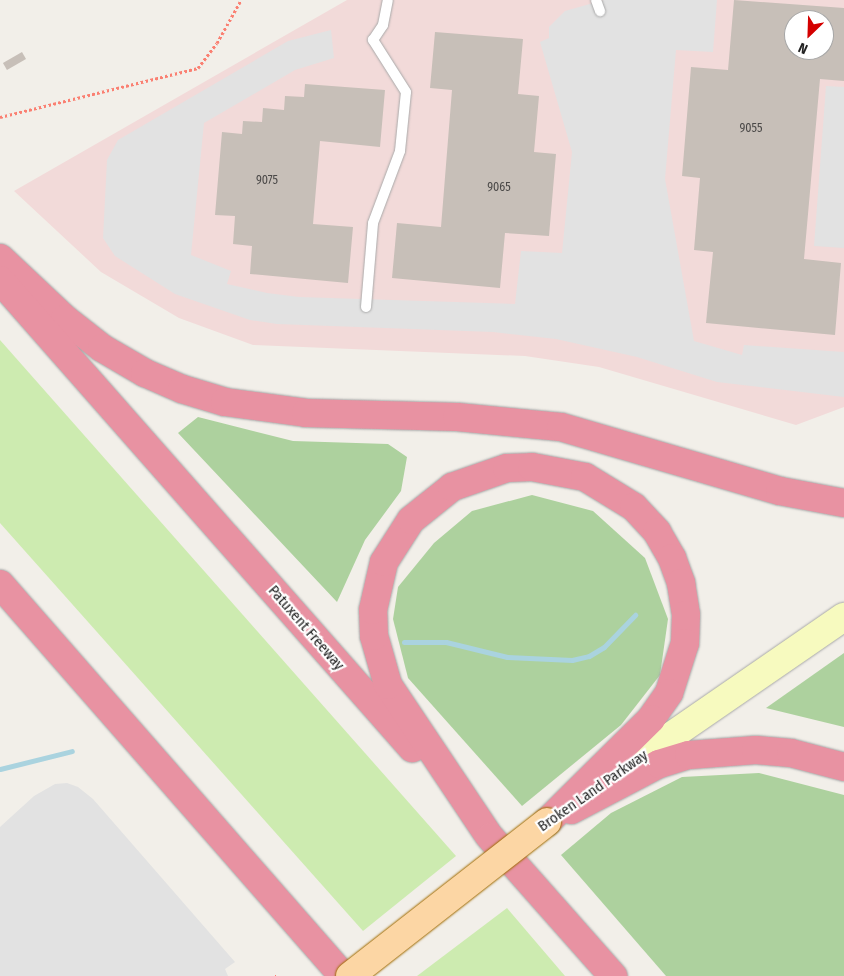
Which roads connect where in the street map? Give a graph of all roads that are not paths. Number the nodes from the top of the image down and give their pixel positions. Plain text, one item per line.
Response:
1 (388, 0) edge
2 (596, 0) edge
3 (600, 10) dead end
4 (0, 258) edge
5 (0, 280) edge
6 (366, 307) dead end
7 (844, 503) edge
8 (0, 584) edge
9 (844, 617) edge
10 (844, 767) edge
11 (547, 822) junction
12 (487, 833) junction
13 (557, 912) junction
14 (342, 976) edge
15 (350, 976) edge
16 (613, 976) edge
17 (627, 976) edge

1 - 6 lane
2 - 3 lane
4 - 7 highway
5 - 12 highway, Patuxent Freeway
8 - 14 highway
9 - 11 street, Broken Land Parkway
10 - 11 highway
11 - 12 highway
11 - 15 main road, Broken Land Parkway, bridge
12 - 13 highway, Patuxent Freeway
13 - 16 highway, Patuxent Freeway
13 - 17 highway

